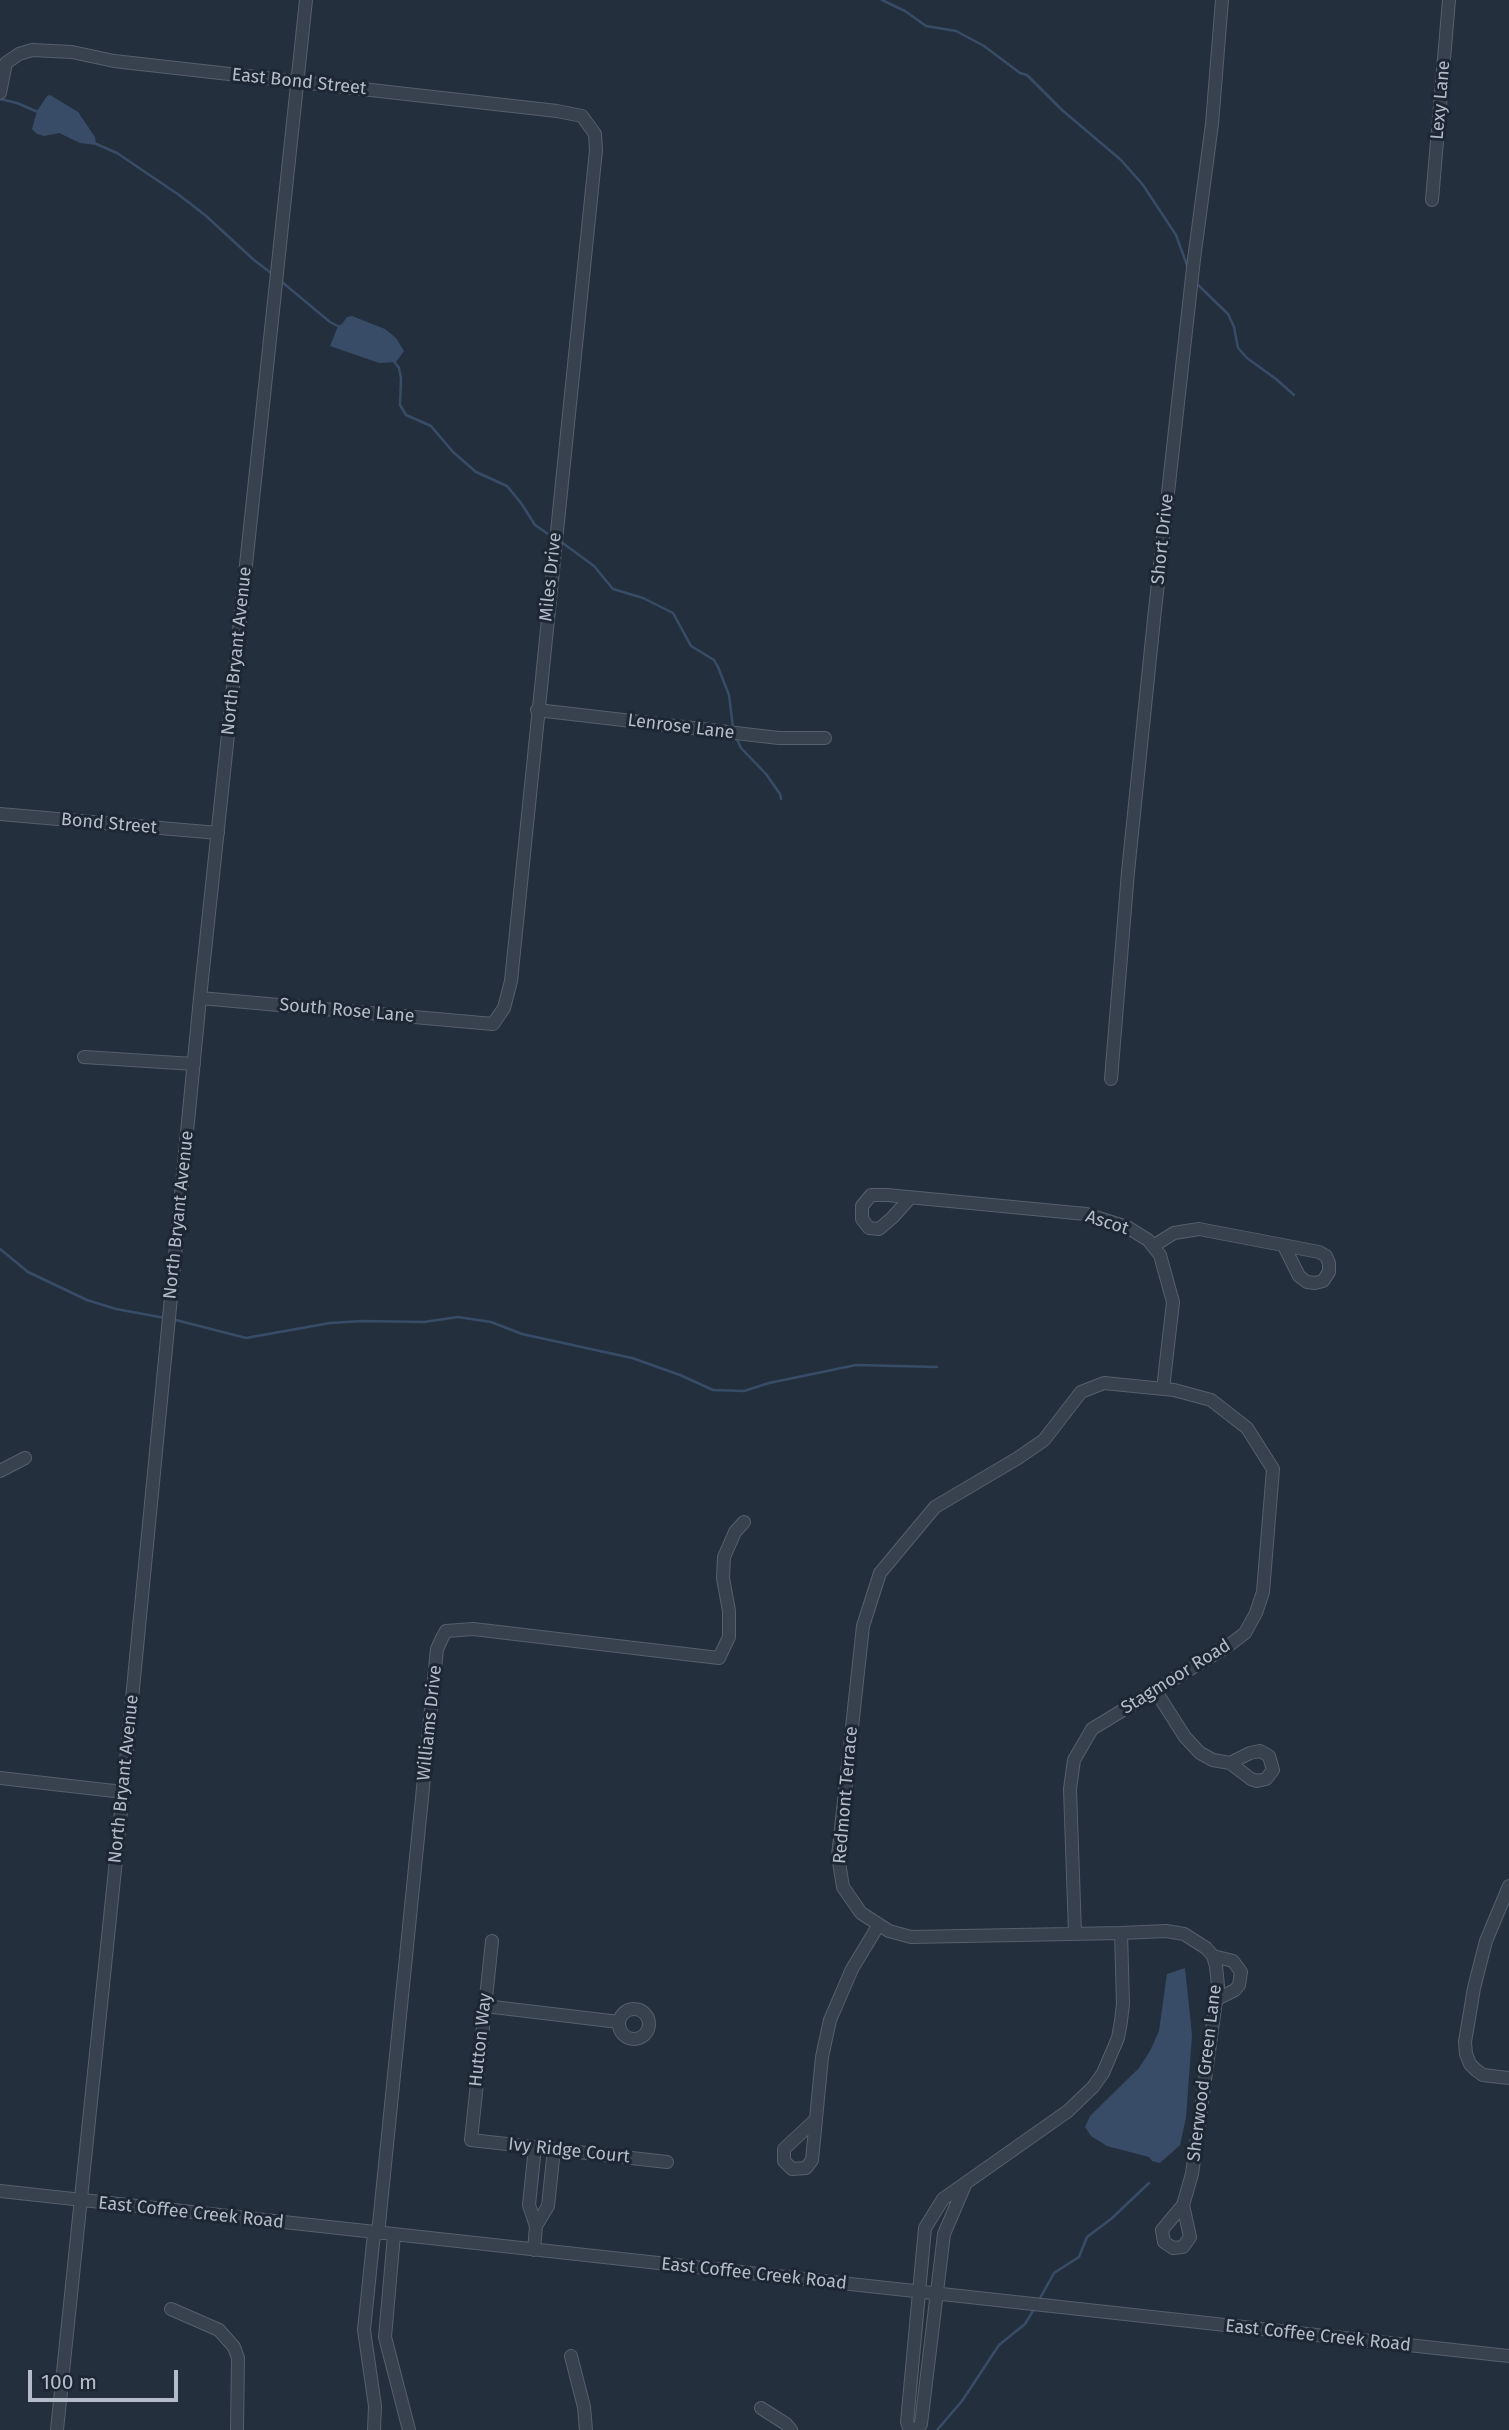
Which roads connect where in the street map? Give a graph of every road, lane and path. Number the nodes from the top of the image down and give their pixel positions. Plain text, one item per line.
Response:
1 (306, 0) edge
2 (1222, 0) edge
3 (1450, 0) edge
4 (298, 82) junction
5 (0, 93) edge
6 (591, 127) joint
7 (1432, 200) dead end
8 (537, 710) junction
9 (825, 738) dead end
10 (0, 814) edge
11 (218, 833) junction
12 (200, 998) junction
13 (493, 1024) joint
14 (84, 1056) dead end
15 (194, 1064) junction
16 (1111, 1079) dead end
17 (910, 1198) dead end
18 (1153, 1246) junction
19 (1284, 1246) dead end
20 (1163, 1389) junction
21 (25, 1458) dead end
22 (0, 1471) edge
23 (744, 1522) dead end
24 (1155, 1690) junction
25 (1230, 1763) dead end
26 (0, 1778) edge
27 (123, 1793) junction
28 (1509, 1886) edge
29 (878, 1926) junction
30 (1075, 1933) junction
31 (1121, 1933) junction
32 (492, 1941) dead end
33 (1213, 1956) junction
34 (1215, 2000) junction
35 (485, 2006) junction
36 (619, 2022) dead end
37 (1509, 2078) edge
38 (814, 2121) dead end
39 (471, 2140) joint
40 (535, 2147) junction
41 (554, 2149) junction
42 (667, 2162) dead end
43 (967, 2182) junction
44 (0, 2191) edge
45 (82, 2200) junction
46 (1183, 2206) dead end
47 (536, 2226) junction
48 (376, 2233) junction
49 (394, 2235) junction
50 (534, 2250) junction
51 (919, 2292) junction
52 (936, 2294) junction
53 (171, 2309) dead end
54 (571, 2356) dead end
55 (1509, 2356) edge
56 (392, 2371) junction
57 (370, 2376) junction
58 (761, 2409) dead end
59 (57, 2430) edge
60 (237, 2430) edge
61 (374, 2430) edge
62 (409, 2430) edge
63 (586, 2430) edge
64 (790, 2430) edge
65 (910, 2430) edge
66 (917, 2430) edge

1 - 4 street, North Bryant Avenue
2 - 16 street, Short Drive
3 - 7 street, Lexy Lane
4 - 5 street, East Bond Street
4 - 6 street, East Bond Street
4 - 11 street, North Bryant Avenue
6 - 8 street, Miles Drive
8 - 9 street, Lenrose Lane
8 - 13 street, Miles Drive
10 - 11 street, Bond Street
11 - 12 street, North Bryant Avenue
12 - 13 street, South Rose Lane
12 - 15 street, North Bryant Avenue
14 - 15 street
15 - 27 street, North Bryant Avenue
17 - 18 street, Ascot
18 - 19 street
18 - 20 street
20 - 24 street, Stagmoor Road
20 - 29 street, Redmont Terrace
21 - 22 street
23 - 48 street, Williams Drive
24 - 25 street
24 - 30 street, Stagmoor Road
26 - 27 street
27 - 45 street, North Bryant Avenue
28 - 37 street
29 - 30 street, Redmont Terrace
29 - 38 street
30 - 31 street, Redmont Terrace
31 - 33 street
31 - 43 street
32 - 35 street, Hutton Way
33 - 34 street, Sherwood Green Lane
33 - 34 street
34 - 46 street, Sherwood Green Lane
35 - 36 street
35 - 39 street, Hutton Way
39 - 40 street, Ivy Ridge Court
40 - 41 street, Ivy Ridge Court
40 - 47 street
41 - 42 street, Ivy Ridge Court
41 - 47 street
43 - 51 street
43 - 52 street
44 - 45 street, East Coffee Creek Road
45 - 48 street, East Coffee Creek Road
45 - 59 street, North Bryant Avenue
47 - 50 street
48 - 49 street, East Coffee Creek Road
48 - 57 street
49 - 50 street, East Coffee Creek Road
49 - 56 street
50 - 51 street, East Coffee Creek Road
51 - 52 street, East Coffee Creek Road
51 - 65 street
52 - 55 street, East Coffee Creek Road
52 - 66 street
53 - 60 street
54 - 63 street
56 - 57 street
56 - 62 street
57 - 61 street
58 - 64 street

